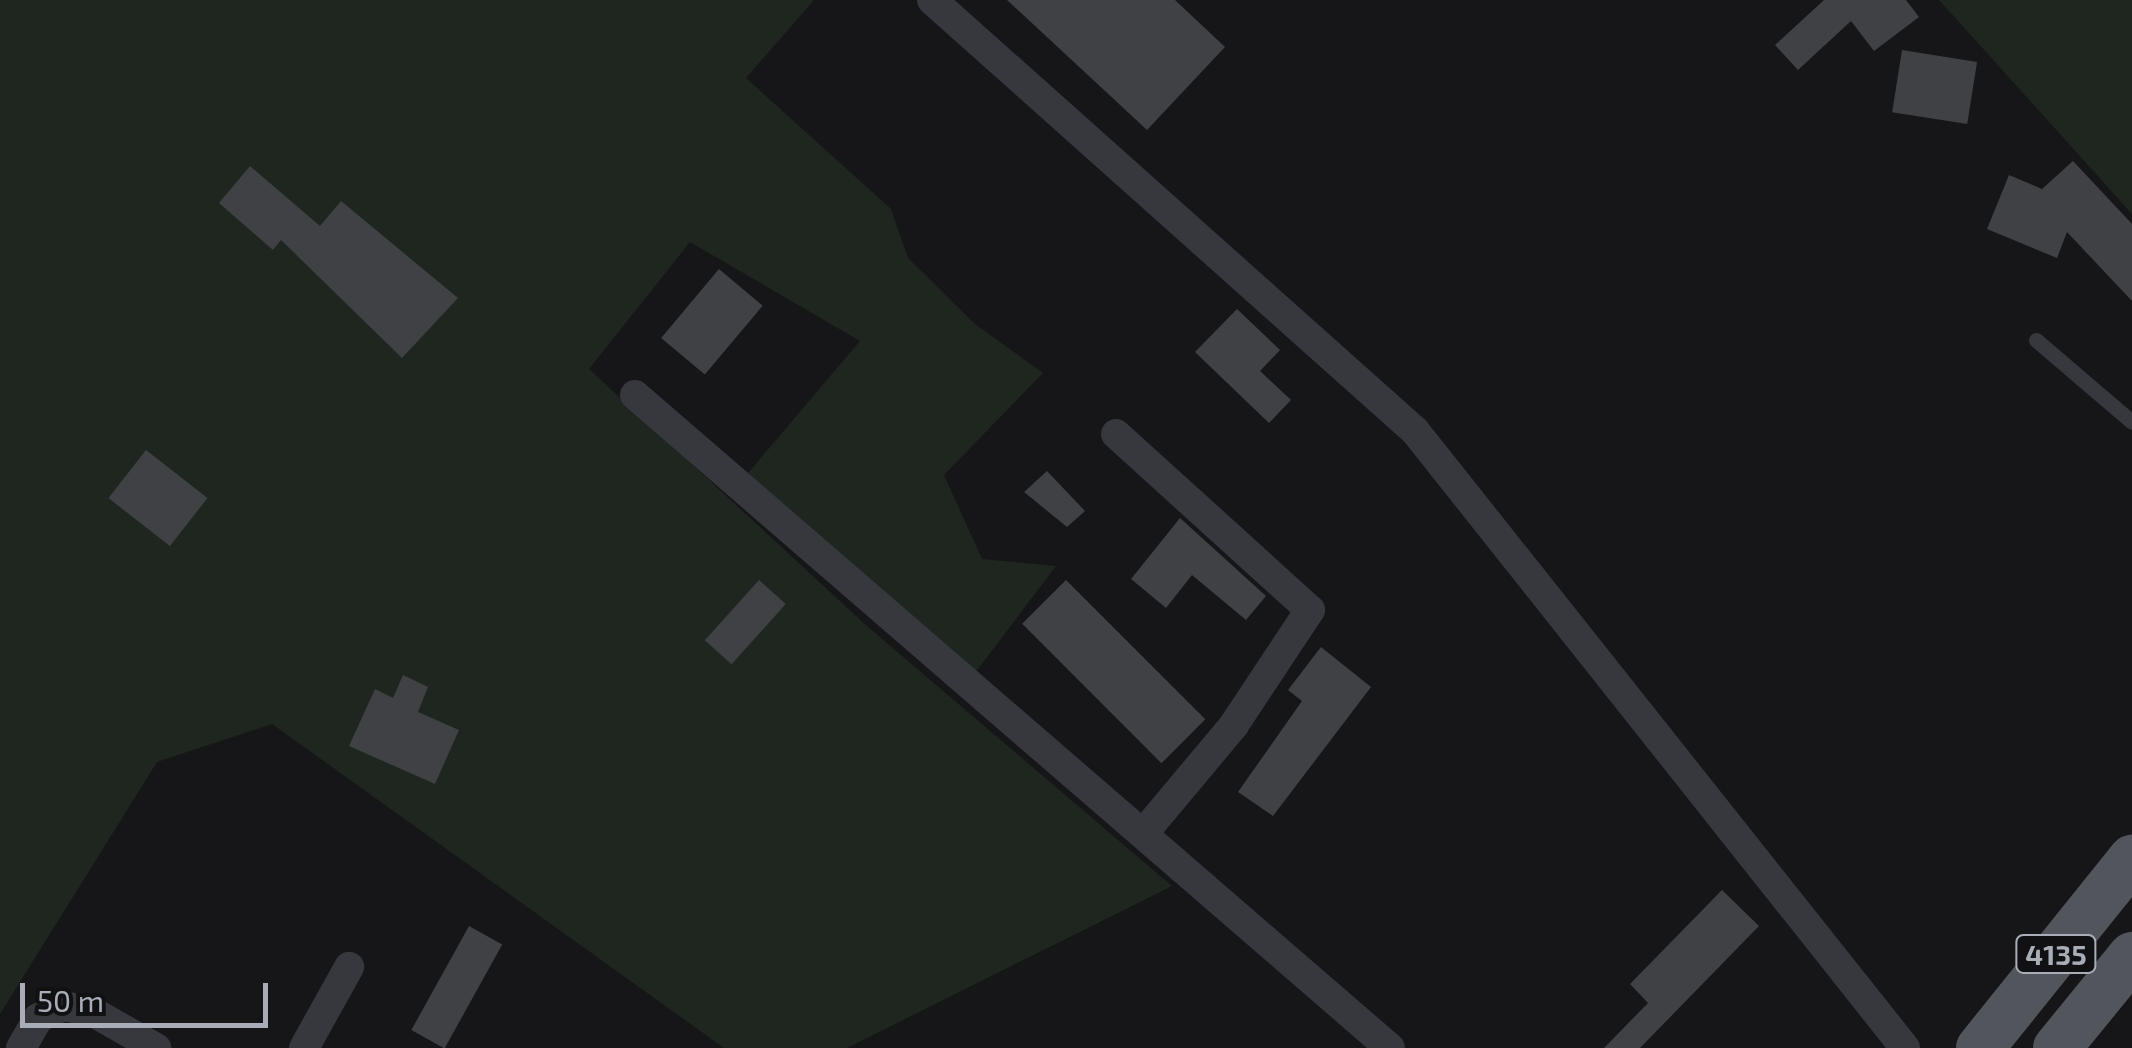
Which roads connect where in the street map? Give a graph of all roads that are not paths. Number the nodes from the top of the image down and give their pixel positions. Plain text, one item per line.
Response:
1 (932, 0) edge
2 (2036, 340) dead end
3 (636, 395) dead end
4 (2112, 406) junction
5 (2132, 410) edge
6 (2132, 422) edge
7 (1116, 434) dead end
8 (1143, 834) junction
9 (2132, 859) edge
10 (2132, 956) edge
11 (349, 968) dead end
12 (22, 1048) edge
13 (156, 1048) edge
14 (304, 1048) edge
15 (1390, 1048) edge
16 (1905, 1048) edge
17 (1980, 1048) edge
18 (2056, 1048) edge

1 - 16 street
2 - 4 lane
3 - 8 street
4 - 5 lane
4 - 6 lane
7 - 8 street
8 - 15 street
9 - 17 main road, 4135
10 - 18 main road, 4135
11 - 14 street
12 - 13 street

